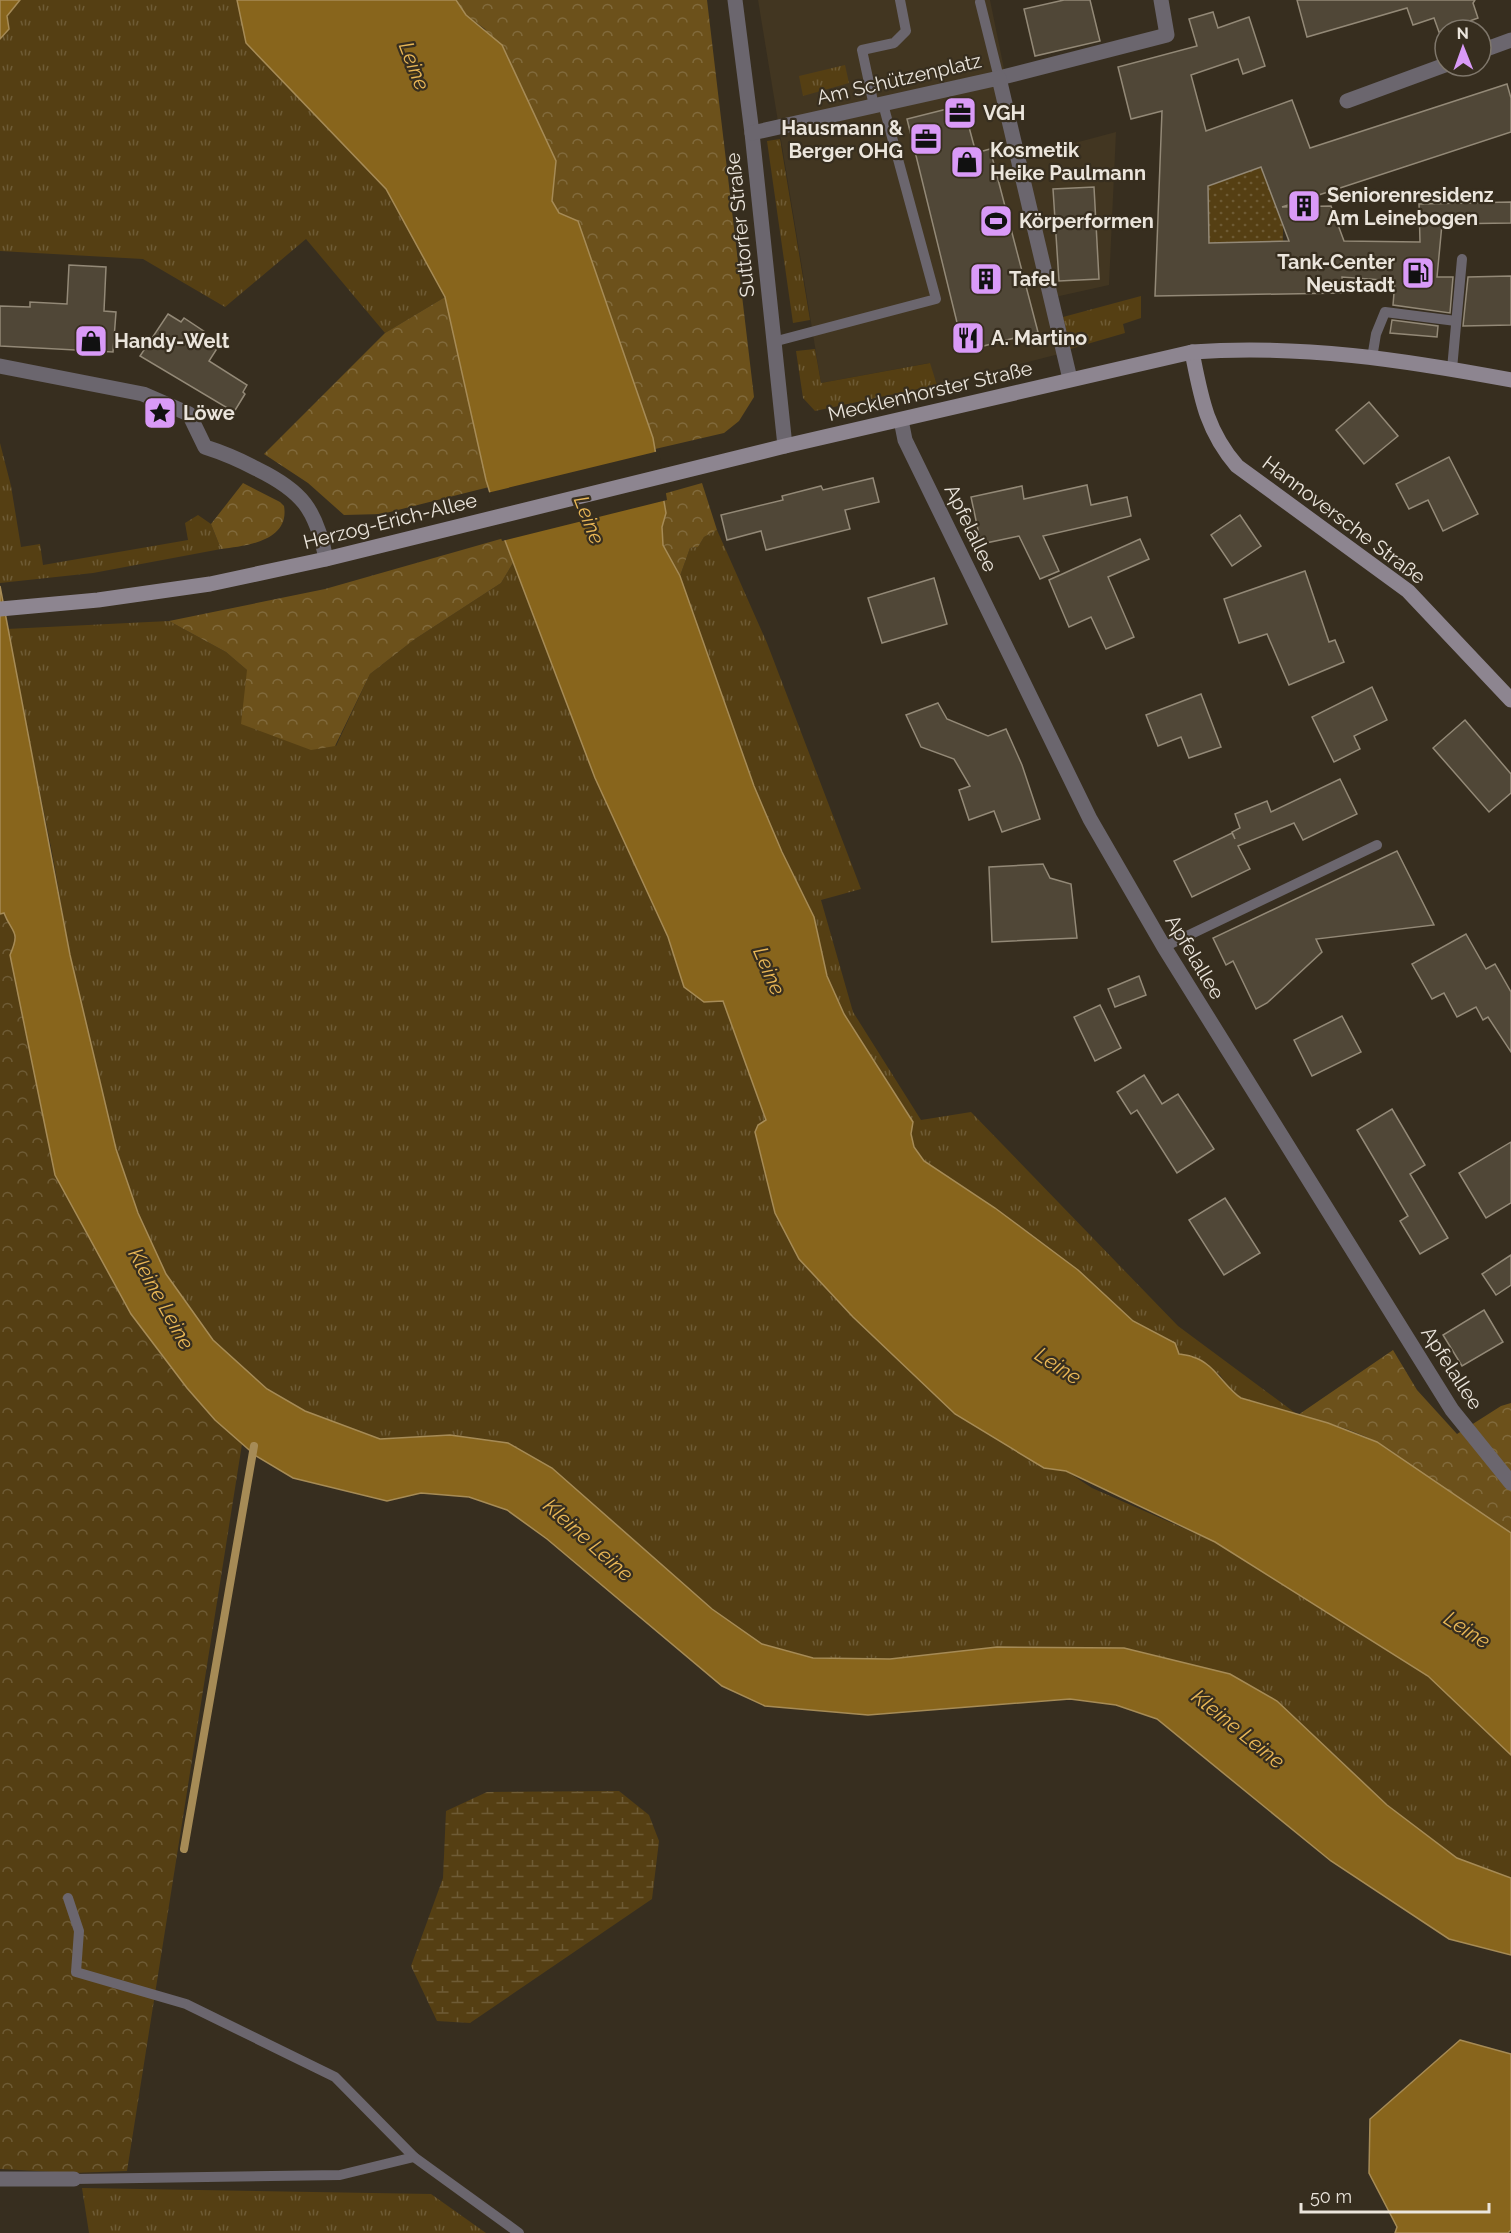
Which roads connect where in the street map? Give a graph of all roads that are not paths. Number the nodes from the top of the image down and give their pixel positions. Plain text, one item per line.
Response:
1 (735, 0) edge
2 (900, 0) edge
3 (1161, 0) edge
4 (980, 2) dead end
5 (1511, 40) edge
6 (1493, 47) edge
7 (1433, 69) edge
8 (999, 78) junction
9 (1347, 101) dead end
10 (879, 105) junction
11 (752, 133) junction
12 (1462, 259) dead end
13 (1456, 321) junction
14 (773, 342) junction
15 (1192, 352) junction
16 (1372, 358) junction
17 (0, 366) edge
18 (1452, 369) junction
19 (1070, 380) junction
20 (1511, 380) edge
21 (901, 420) junction
22 (785, 446) junction
23 (326, 559) junction
24 (7, 609) edge
25 (1511, 700) edge
26 (1377, 845) dead end
27 (1164, 947) junction
28 (1511, 1483) edge
29 (68, 1898) dead end
30 (414, 2157) junction
31 (0, 2179) edge
32 (74, 2179) joint
33 (519, 2233) edge

1 - 11 street, Suttorfer Straße
2 - 10 lane
3 - 8 street
4 - 8 lane
5 - 6 street
7 - 9 street
8 - 10 street, Am Schützenplatz
8 - 19 street, Am Schützenplatz
10 - 11 street, Am Schützenplatz
10 - 14 lane
11 - 14 street, Suttorfer Straße
12 - 13 lane
13 - 16 lane
13 - 18 lane
14 - 22 street, Suttorfer Straße
15 - 16 main road, Mecklenhorster Straße
15 - 19 main road, Mecklenhorster Straße
15 - 25 main road, Hannoversche Straße
16 - 18 main road, Mecklenhorster Straße
17 - 23 street
18 - 20 main road, Mecklenhorster Straße
19 - 21 main road, Mecklenhorster Straße
21 - 22 main road, Mecklenhorster Straße
21 - 27 street, Apfelallee
22 - 23 main road, Herzog-Erich-Allee
23 - 24 main road, Herzog-Erich-Allee
26 - 27 lane
27 - 28 street, Apfelallee
29 - 30 lane
30 - 32 lane
30 - 33 lane
31 - 32 street

